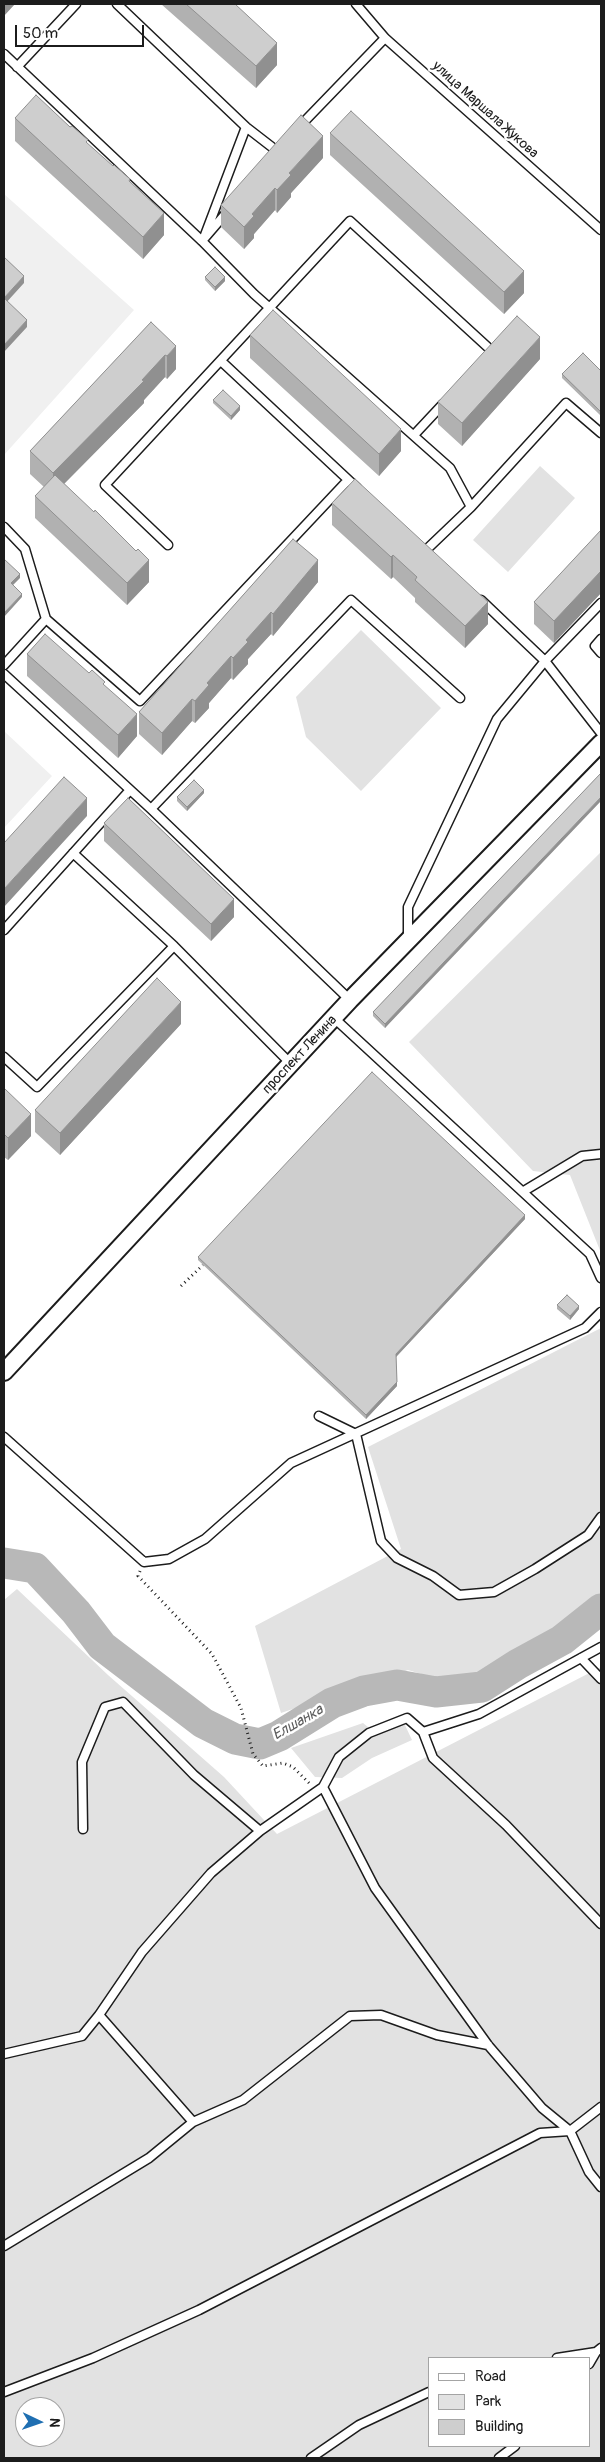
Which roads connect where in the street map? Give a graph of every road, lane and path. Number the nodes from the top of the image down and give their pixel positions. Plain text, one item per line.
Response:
1 (76, 4) edge
2 (117, 4) edge
3 (356, 4) edge
4 (384, 38) junction
5 (4, 54) edge
6 (17, 67) junction
7 (246, 127) junction
8 (290, 136) edge
9 (283, 144) edge
10 (277, 150) junction
11 (271, 158) edge
12 (234, 203) edge
13 (601, 230) edge
14 (202, 241) junction
15 (270, 307) junction
16 (486, 359) edge
17 (221, 361) junction
18 (447, 400) edge
19 (601, 433) edge
20 (414, 435) junction
21 (348, 480) junction
22 (362, 493) edge
23 (471, 507) junction
24 (4, 527) edge
25 (419, 544) edge
26 (168, 545) dead end
27 (426, 550) junction
28 (433, 557) edge
29 (477, 596) edge
30 (601, 603) edge
31 (46, 618) junction
32 (601, 639) edge
33 (601, 653) edge
34 (545, 661) junction
35 (4, 665) edge
36 (4, 674) edge
37 (460, 698) dead end
38 (601, 734) edge
39 (601, 743) edge
40 (130, 790) junction
41 (151, 809) junction
42 (73, 853) junction
43 (4, 930) edge
44 (408, 940) junction
45 (174, 946) junction
46 (350, 1000) junction
47 (334, 1018) junction
48 (4, 1057) edge
49 (291, 1064) junction
50 (601, 1154) edge
51 (524, 1191) junction
52 (203, 1265) edge
53 (601, 1278) edge
54 (181, 1286) dead end
55 (601, 1312) edge
56 (4, 1372) edge
57 (319, 1416) dead end
58 (356, 1434) junction
59 (4, 1436) edge
60 (601, 1517) edge
61 (144, 1562) junction
62 (601, 1647) edge
63 (581, 1658) junction
64 (601, 1679) edge
65 (423, 1732) junction
66 (321, 1789) junction
67 (83, 1829) dead end
68 (260, 1831) junction
69 (601, 1924) edge
70 (99, 2015) junction
71 (488, 2045) junction
72 (4, 2054) edge
73 (601, 2107) edge
74 (193, 2122) junction
75 (570, 2131) junction
76 (601, 2187) edge
77 (4, 2246) edge
78 (598, 2350) edge
79 (562, 2357) edge
80 (590, 2362) edge
81 (4, 2392) edge
82 (428, 2392) edge
83 (514, 2447) edge
84 (311, 2458) edge
85 (499, 2458) edge

1 - 6 lane
2 - 7 lane
3 - 4 lane, улица Маршала Жукова
4 - 8 lane
4 - 13 lane, улица Маршала Жукова
5 - 6 lane
6 - 14 lane
7 - 10 lane
7 - 14 lane
9 - 10 lane
10 - 11 lane
12 - 14 lane
14 - 15 lane
15 - 16 lane
15 - 17 lane
15 - 20 lane
17 - 21 lane
17 - 26 lane
18 - 20 lane
19 - 23 lane
20 - 23 lane
21 - 22 lane
21 - 31 lane
23 - 27 lane
24 - 31 lane
25 - 27 lane
27 - 28 lane
29 - 34 lane
30 - 34 lane
31 - 35 lane
32 - 33 lane
34 - 38 lane
34 - 44 lane
36 - 40 lane
37 - 41 lane
39 - 44 street, проспект Ленина
40 - 41 lane
40 - 42 lane
41 - 46 lane
42 - 43 lane
42 - 45 lane
44 - 46 street, проспект Ленина
45 - 48 lane
45 - 49 lane
46 - 47 street, проспект Ленина
47 - 49 street, проспект Ленина
47 - 51 lane
49 - 56 street, проспект Ленина
50 - 51 lane
51 - 53 lane
52 - 54 path
55 - 58 lane
57 - 58 lane
58 - 60 lane
58 - 61 lane
59 - 61 lane
61 - 66 path
62 - 63 lane
63 - 64 lane
63 - 65 lane
65 - 66 lane
65 - 69 lane
66 - 68 lane
66 - 71 lane
67 - 68 lane
68 - 70 lane
70 - 72 lane
70 - 74 lane
71 - 74 lane
71 - 75 lane
73 - 75 lane
74 - 77 lane
75 - 76 lane
75 - 81 lane
78 - 79 lane
78 - 80 lane
82 - 84 lane
83 - 85 lane

